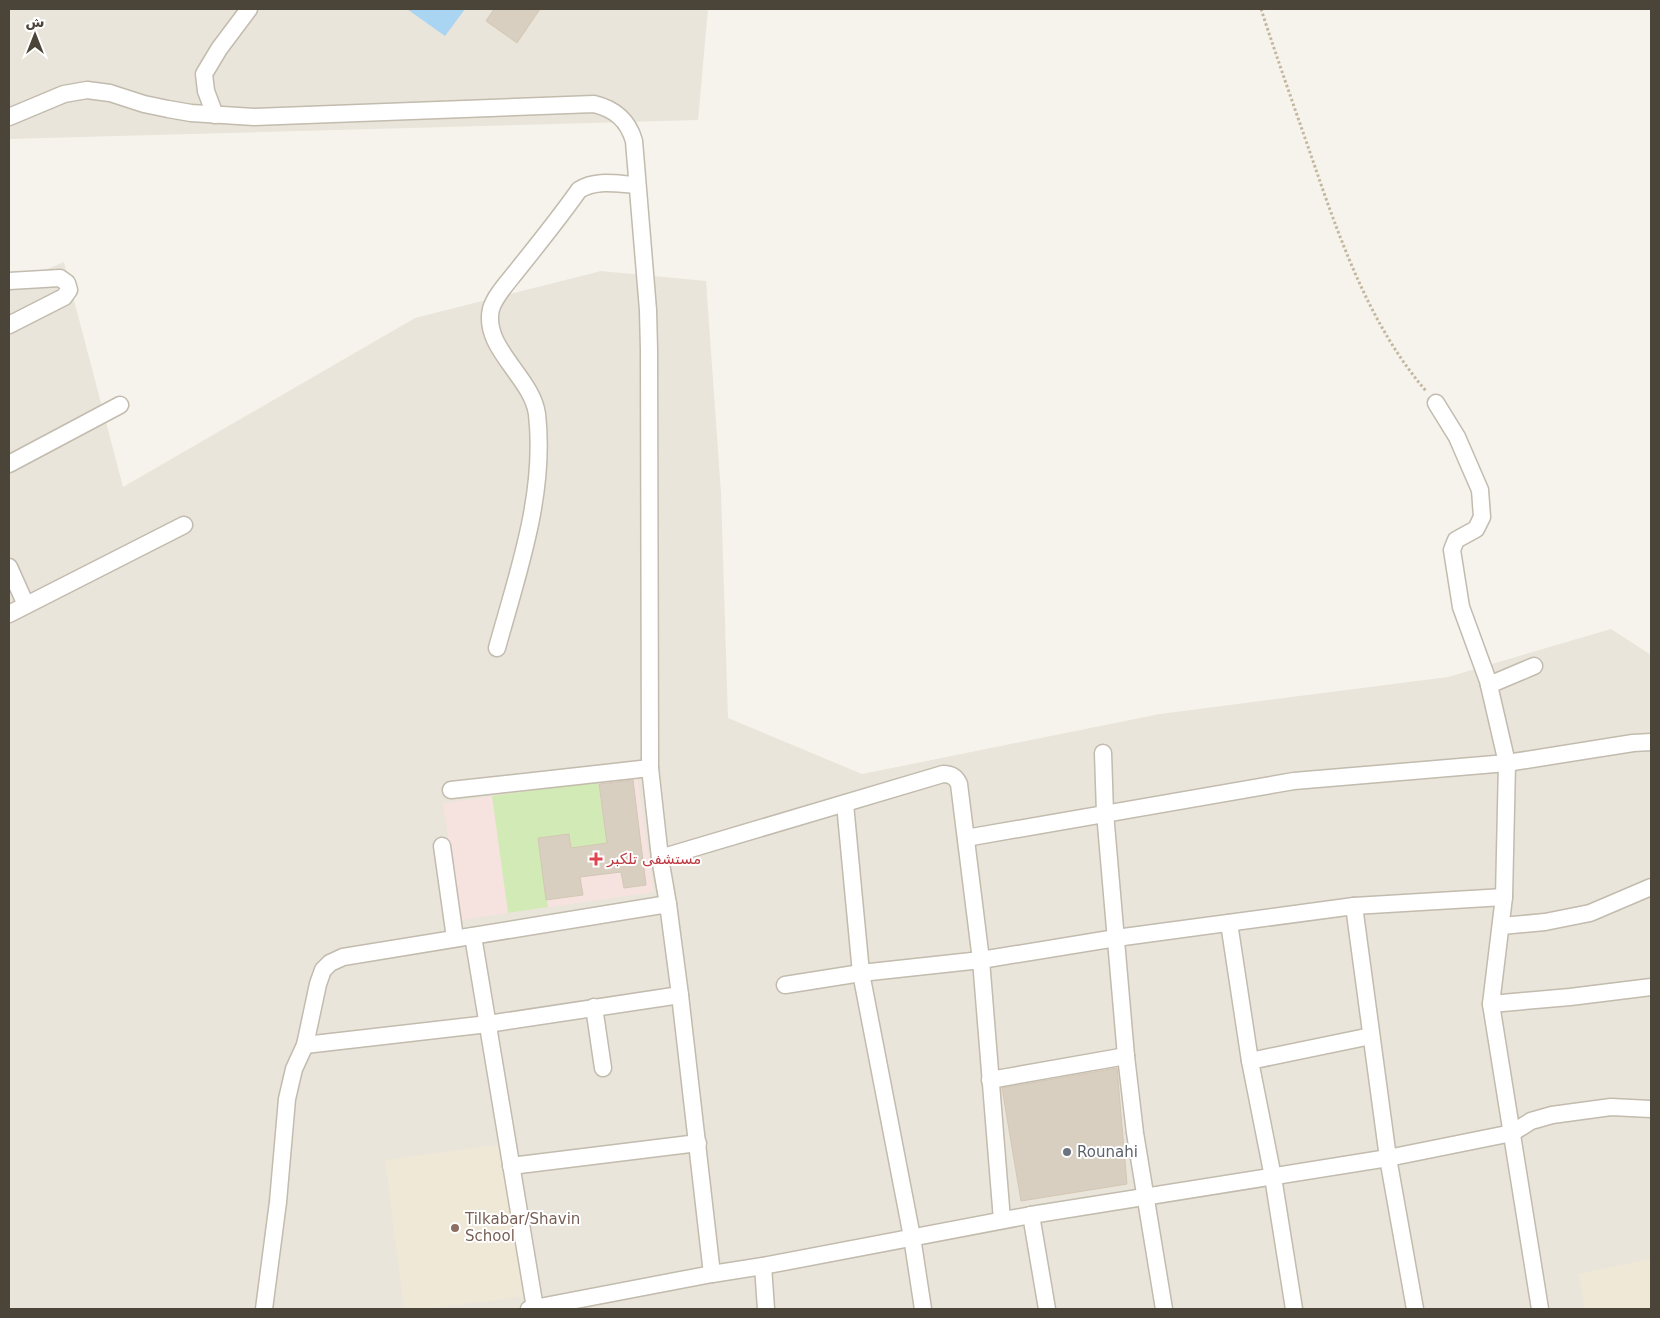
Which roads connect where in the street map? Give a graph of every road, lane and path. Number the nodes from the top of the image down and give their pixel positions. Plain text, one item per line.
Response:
1 (249, 9) edge
2 (1261, 9) edge
3 (215, 115) junction
4 (9, 117) edge
5 (636, 185) junction
6 (9, 281) edge
7 (9, 326) edge
8 (1436, 403) joint
9 (120, 405) dead end
10 (9, 464) edge
11 (184, 525) dead end
12 (9, 567) edge
13 (26, 605) junction
14 (9, 614) edge
15 (497, 648) dead end
16 (1534, 666) dead end
17 (1490, 685) junction
18 (1651, 742) edge
19 (1103, 753) dead end
20 (1507, 763) junction
21 (650, 768) junction
22 (451, 790) dead end
23 (845, 804) junction
24 (1105, 813) junction
25 (966, 838) junction
26 (442, 846) dead end
27 (660, 858) junction
28 (1651, 887) edge
29 (1504, 897) junction
30 (668, 904) junction
31 (1354, 906) junction
32 (1229, 923) junction
33 (1502, 926) junction
34 (473, 936) junction
35 (455, 938) junction
36 (1116, 938) junction
37 (981, 960) junction
38 (861, 974) junction
39 (785, 985) dead end
40 (1651, 986) edge
41 (680, 995) junction
42 (1491, 1004) junction
43 (594, 1007) junction
44 (488, 1024) junction
45 (1371, 1036) junction
46 (305, 1045) junction
47 (1126, 1056) junction
48 (1250, 1061) junction
49 (603, 1068) dead end
50 (990, 1080) junction
51 (1651, 1108) edge
52 (1512, 1133) junction
53 (698, 1143) junction
54 (1388, 1158) junction
55 (511, 1166) junction
56 (1273, 1176) junction
57 (1145, 1197) junction
58 (1031, 1214) junction
59 (1002, 1220) junction
60 (912, 1237) junction
61 (763, 1266) junction
62 (712, 1274) junction
63 (264, 1309) edge
64 (532, 1309) edge
65 (766, 1309) edge
66 (923, 1309) edge
67 (1047, 1309) edge
68 (1164, 1309) edge
69 (1294, 1309) edge
70 (1415, 1309) edge
71 (1540, 1309) edge

1 - 3 street
2 - 8 path
3 - 4 street
3 - 5 street
5 - 15 street
5 - 21 street
6 - 7 street
8 - 17 street
9 - 10 street
11 - 13 street
12 - 13 street
13 - 14 street
16 - 17 street
17 - 20 street
18 - 20 street
19 - 24 street
20 - 24 street
20 - 29 street
21 - 22 street
21 - 27 street
23 - 25 street
23 - 27 street
23 - 38 street
24 - 25 street
24 - 36 street
25 - 37 street
26 - 35 street
27 - 30 street
28 - 33 street
29 - 31 street
29 - 33 street
30 - 34 street
30 - 41 street
31 - 32 street
31 - 45 street
32 - 36 street
32 - 48 street
33 - 42 street
34 - 35 street
34 - 44 street
35 - 46 street
36 - 37 street
36 - 47 street
37 - 38 street
37 - 50 street
38 - 39 street
38 - 60 street
40 - 42 street
41 - 43 street
41 - 53 street
42 - 52 street
43 - 44 street
43 - 49 street
44 - 46 street
44 - 55 street
45 - 48 street
45 - 54 street
46 - 63 street
47 - 50 street
47 - 57 street
48 - 56 street
50 - 59 street
51 - 52 street
52 - 54 street
52 - 71 street
53 - 55 street
53 - 62 street
54 - 56 street
54 - 70 street
55 - 64 street
56 - 57 street
56 - 69 street
57 - 58 street
57 - 68 street
58 - 59 street
58 - 67 street
59 - 60 street
60 - 61 street
60 - 66 street
61 - 62 street
61 - 65 street
62 - 64 street

